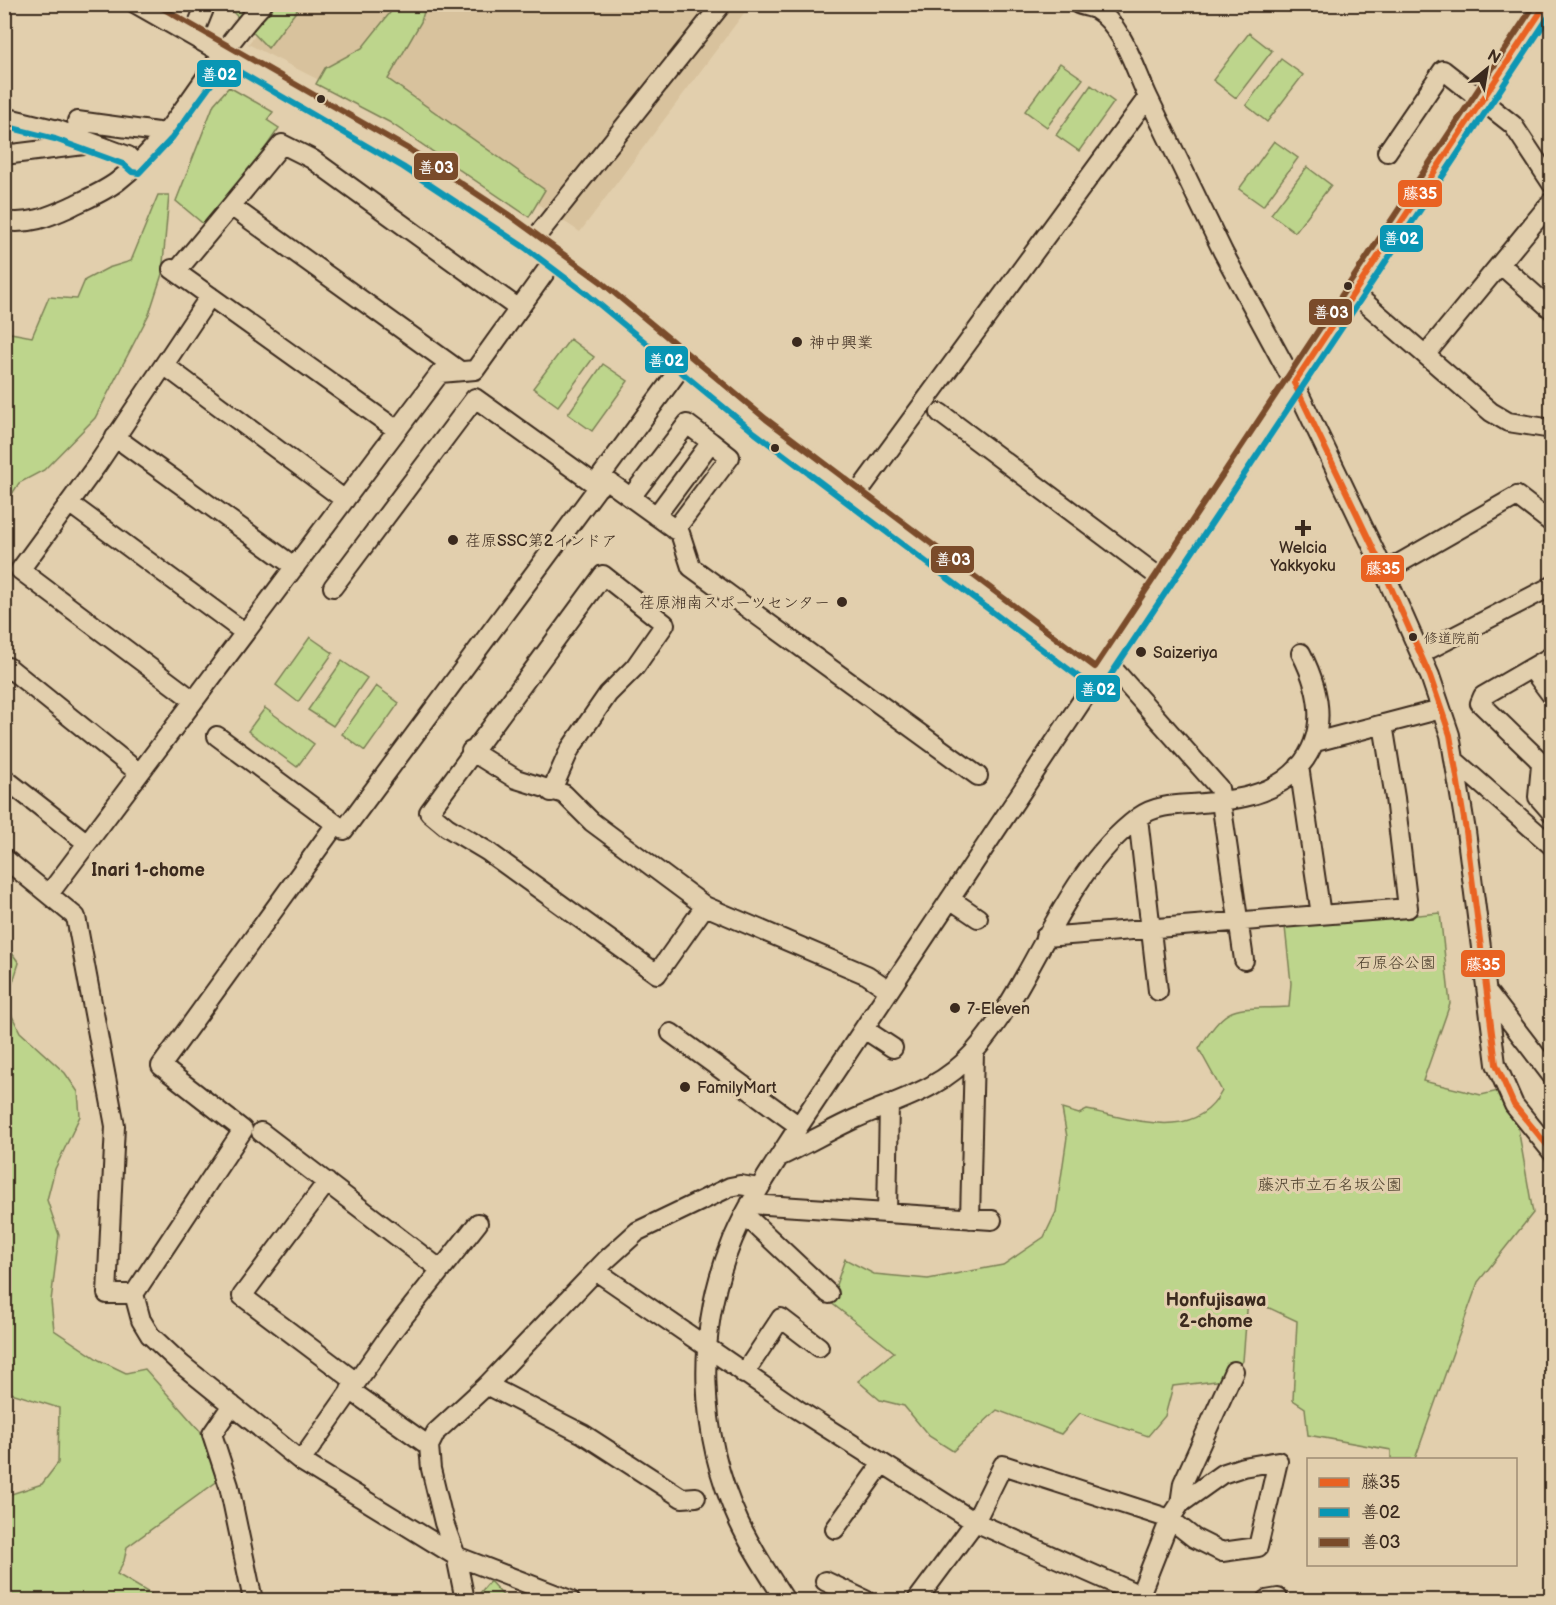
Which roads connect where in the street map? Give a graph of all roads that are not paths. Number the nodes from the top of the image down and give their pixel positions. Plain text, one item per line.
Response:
1 (136, 4) edge
2 (206, 4) edge
3 (262, 4) edge
4 (722, 4) edge
5 (1078, 4) edge
6 (1546, 4) edge
7 (193, 36) junction
8 (223, 52) junction
9 (1148, 97) junction
10 (1482, 99) junction
11 (4, 117) edge
12 (77, 121) dead end
13 (165, 133) junction
14 (93, 144) junction
15 (1387, 152) dead end
16 (4, 155) edge
17 (136, 164) junction
18 (1551, 184) edge
19 (1551, 201) edge
20 (231, 206) junction
21 (4, 221) edge
22 (532, 242) junction
23 (554, 260) junction
24 (1502, 265) junction
25 (1354, 293) junction
26 (210, 296) junction
27 (519, 309) junction
28 (1551, 310) edge
29 (1426, 354) junction
30 (684, 363) junction
31 (164, 365) junction
32 (460, 371) junction
33 (1294, 383) junction
34 (940, 413) dead end
35 (1551, 429) edge
36 (397, 430) junction
37 (115, 437) junction
38 (711, 442) junction
39 (602, 483) junction
40 (631, 497) junction
41 (854, 498) junction
42 (345, 500) junction
43 (69, 503) junction
44 (656, 516) junction
45 (1551, 523) edge
46 (675, 530) junction
47 (295, 567) junction
48 (1384, 572) junction
49 (1163, 580) junction
50 (1551, 586) edge
51 (333, 587) dead end
52 (244, 632) junction
53 (1301, 653) dead end
54 (1420, 654) junction
55 (1551, 656) edge
56 (1108, 663) junction
57 (1531, 668) junction
58 (4, 672) edge
59 (1096, 680) junction
60 (1551, 696) edge
61 (193, 699) junction
62 (1441, 709) junction
63 (1383, 724) junction
64 (217, 736) dead end
65 (1315, 742) junction
66 (471, 752) junction
67 (1454, 760) junction
68 (1299, 766) junction
69 (138, 772) junction
70 (978, 776) dead end
71 (4, 778) edge
72 (551, 792) junction
73 (1219, 802) junction
74 (1551, 813) edge
75 (1138, 818) junction
76 (336, 824) junction
77 (87, 843) junction
78 (1551, 846) edge
79 (4, 858) edge
80 (50, 894) junction
81 (950, 899) junction
82 (705, 906) junction
83 (1321, 915) junction
84 (978, 918) dead end
85 (1238, 922) junction
86 (1153, 928) junction
87 (1045, 937) junction
88 (1244, 960) dead end
89 (889, 990) junction
90 (1158, 991) dead end
91 (1487, 992) junction
92 (864, 1029) junction
93 (671, 1033) dead end
94 (893, 1048) dead end
95 (974, 1052) junction
96 (1551, 1076) edge
97 (889, 1104) junction
98 (800, 1126) junction
99 (261, 1132) dead end
100 (1551, 1152) edge
101 (779, 1157) junction
102 (327, 1182) junction
103 (759, 1188) junction
104 (747, 1210) junction
105 (886, 1213) junction
106 (970, 1219) junction
107 (992, 1220) dead end
108 (478, 1223) dead end
109 (441, 1270) junction
110 (597, 1271) junction
111 (134, 1294) junction
112 (829, 1294) dead end
113 (819, 1347) dead end
114 (708, 1348) junction
115 (1234, 1371) dead end
116 (744, 1374) junction
117 (487, 1385) junction
118 (353, 1386) junction
119 (231, 1405) junction
120 (429, 1446) junction
121 (301, 1461) junction
122 (881, 1465) junction
123 (696, 1497) dead end
124 (1175, 1512) junction
125 (975, 1522) junction
126 (836, 1529) dead end
127 (456, 1556) junction
128 (825, 1581) dead end
129 (1139, 1598) edge
130 (252, 1600) edge
131 (465, 1600) edge
132 (570, 1600) edge
133 (785, 1600) edge
134 (865, 1600) edge
135 (917, 1600) edge

1 - 7 street
2 - 7 street
3 - 8 street
4 - 22 street
5 - 9 street
6 - 10 street
7 - 8 street
8 - 13 street
8 - 22 street
9 - 33 street
9 - 41 street
10 - 15 street
10 - 18 street
10 - 25 street
11 - 14 street
12 - 13 street
13 - 17 street
14 - 16 street
14 - 17 street
17 - 21 street
19 - 24 street
20 - 26 street
20 - 27 street
20 - 32 street
22 - 23 street
23 - 27 street
23 - 30 street
24 - 28 street
24 - 29 street
25 - 29 street
25 - 33 street
26 - 31 street
26 - 36 street
27 - 32 street
29 - 35 street
30 - 39 street
30 - 41 street
31 - 37 street
31 - 42 street
32 - 36 street
33 - 48 street
33 - 49 street
34 - 49 street
36 - 42 street
37 - 43 street
37 - 47 street
38 - 40 street
38 - 44 street
38 - 46 street
39 - 40 street
39 - 51 street
39 - 76 street
40 - 44 street
41 - 59 street
42 - 47 street
43 - 52 street
43 - 61 street
44 - 46 street
45 - 48 street
46 - 70 street
47 - 52 street
48 - 54 street
49 - 56 street
50 - 54 street
52 - 61 street
53 - 65 street
54 - 62 street
55 - 57 street
56 - 59 street
56 - 73 street
57 - 60 street
57 - 74 street
58 - 69 street
59 - 81 street
61 - 69 street
62 - 63 street
62 - 67 street
63 - 65 street
63 - 83 street
64 - 76 street
65 - 68 street
66 - 72 street
66 - 72 street
66 - 82 street
67 - 78 street
67 - 91 street
68 - 73 street
68 - 83 street
69 - 77 street
71 - 77 street
72 - 82 street
73 - 75 street
73 - 85 street
75 - 86 street
75 - 87 street
76 - 111 street
77 - 80 street
79 - 80 street
80 - 111 street
81 - 84 street
81 - 89 street
82 - 89 street
83 - 85 street
85 - 86 street
85 - 88 street
86 - 87 street
86 - 90 street
87 - 95 street
89 - 92 street
91 - 96 street
91 - 100 street
92 - 94 street
92 - 98 street
93 - 98 street
95 - 97 street
95 - 106 street
97 - 101 street
97 - 105 street
98 - 101 street
99 - 102 street
101 - 103 street
102 - 109 street
102 - 118 street
103 - 104 street
103 - 110 street
104 - 105 street
104 - 112 street
104 - 114 street
105 - 106 street
106 - 107 street
108 - 109 street
109 - 118 street
110 - 114 street
110 - 117 street
111 - 119 street
113 - 116 street
114 - 116 street
114 - 133 street
115 - 124 street
116 - 122 street
117 - 120 street
117 - 123 street
118 - 120 street
118 - 121 street
119 - 121 street
119 - 130 street
120 - 127 street
121 - 127 street
122 - 125 street
122 - 126 street
124 - 124 street
124 - 125 street
124 - 129 street
125 - 129 street
125 - 135 street
127 - 131 street
127 - 132 street
128 - 134 street

